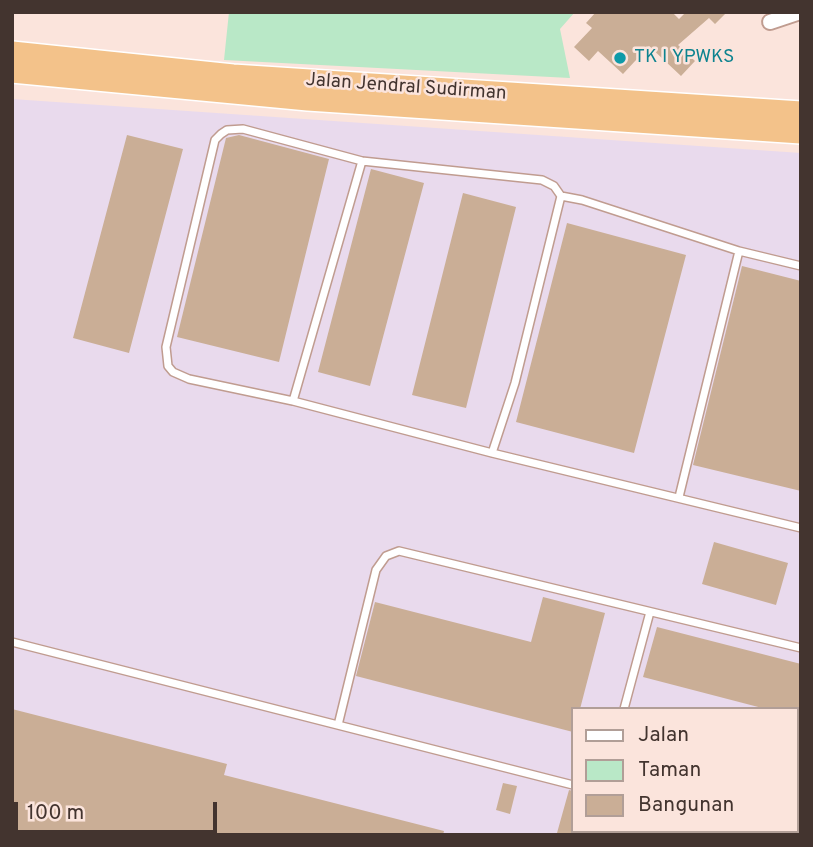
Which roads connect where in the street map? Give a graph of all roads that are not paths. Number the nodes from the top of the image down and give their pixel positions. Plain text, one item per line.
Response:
1 (800, 12) edge
2 (770, 22) dead end
3 (12, 52) edge
4 (12, 71) edge
5 (801, 113) edge
6 (801, 132) edge
7 (362, 162) junction
8 (561, 197) junction
9 (739, 251) junction
10 (801, 266) edge
11 (293, 401) junction
12 (492, 453) junction
13 (679, 497) junction
14 (801, 528) edge
15 (650, 612) junction
16 (12, 642) edge
17 (801, 648) edge
18 (625, 707) edge
19 (338, 725) junction
20 (572, 785) edge

1 - 2 street
3 - 5 highway, Jalan Jendral Sudirman
4 - 6 highway, Jalan Jendral Sudirman
7 - 8 lane
7 - 11 lane
7 - 11 lane
8 - 9 lane
8 - 12 lane
9 - 10 lane
9 - 13 lane
11 - 12 lane
12 - 13 lane
13 - 14 lane
15 - 17 lane
15 - 18 lane
15 - 19 lane
16 - 19 lane
19 - 20 lane

